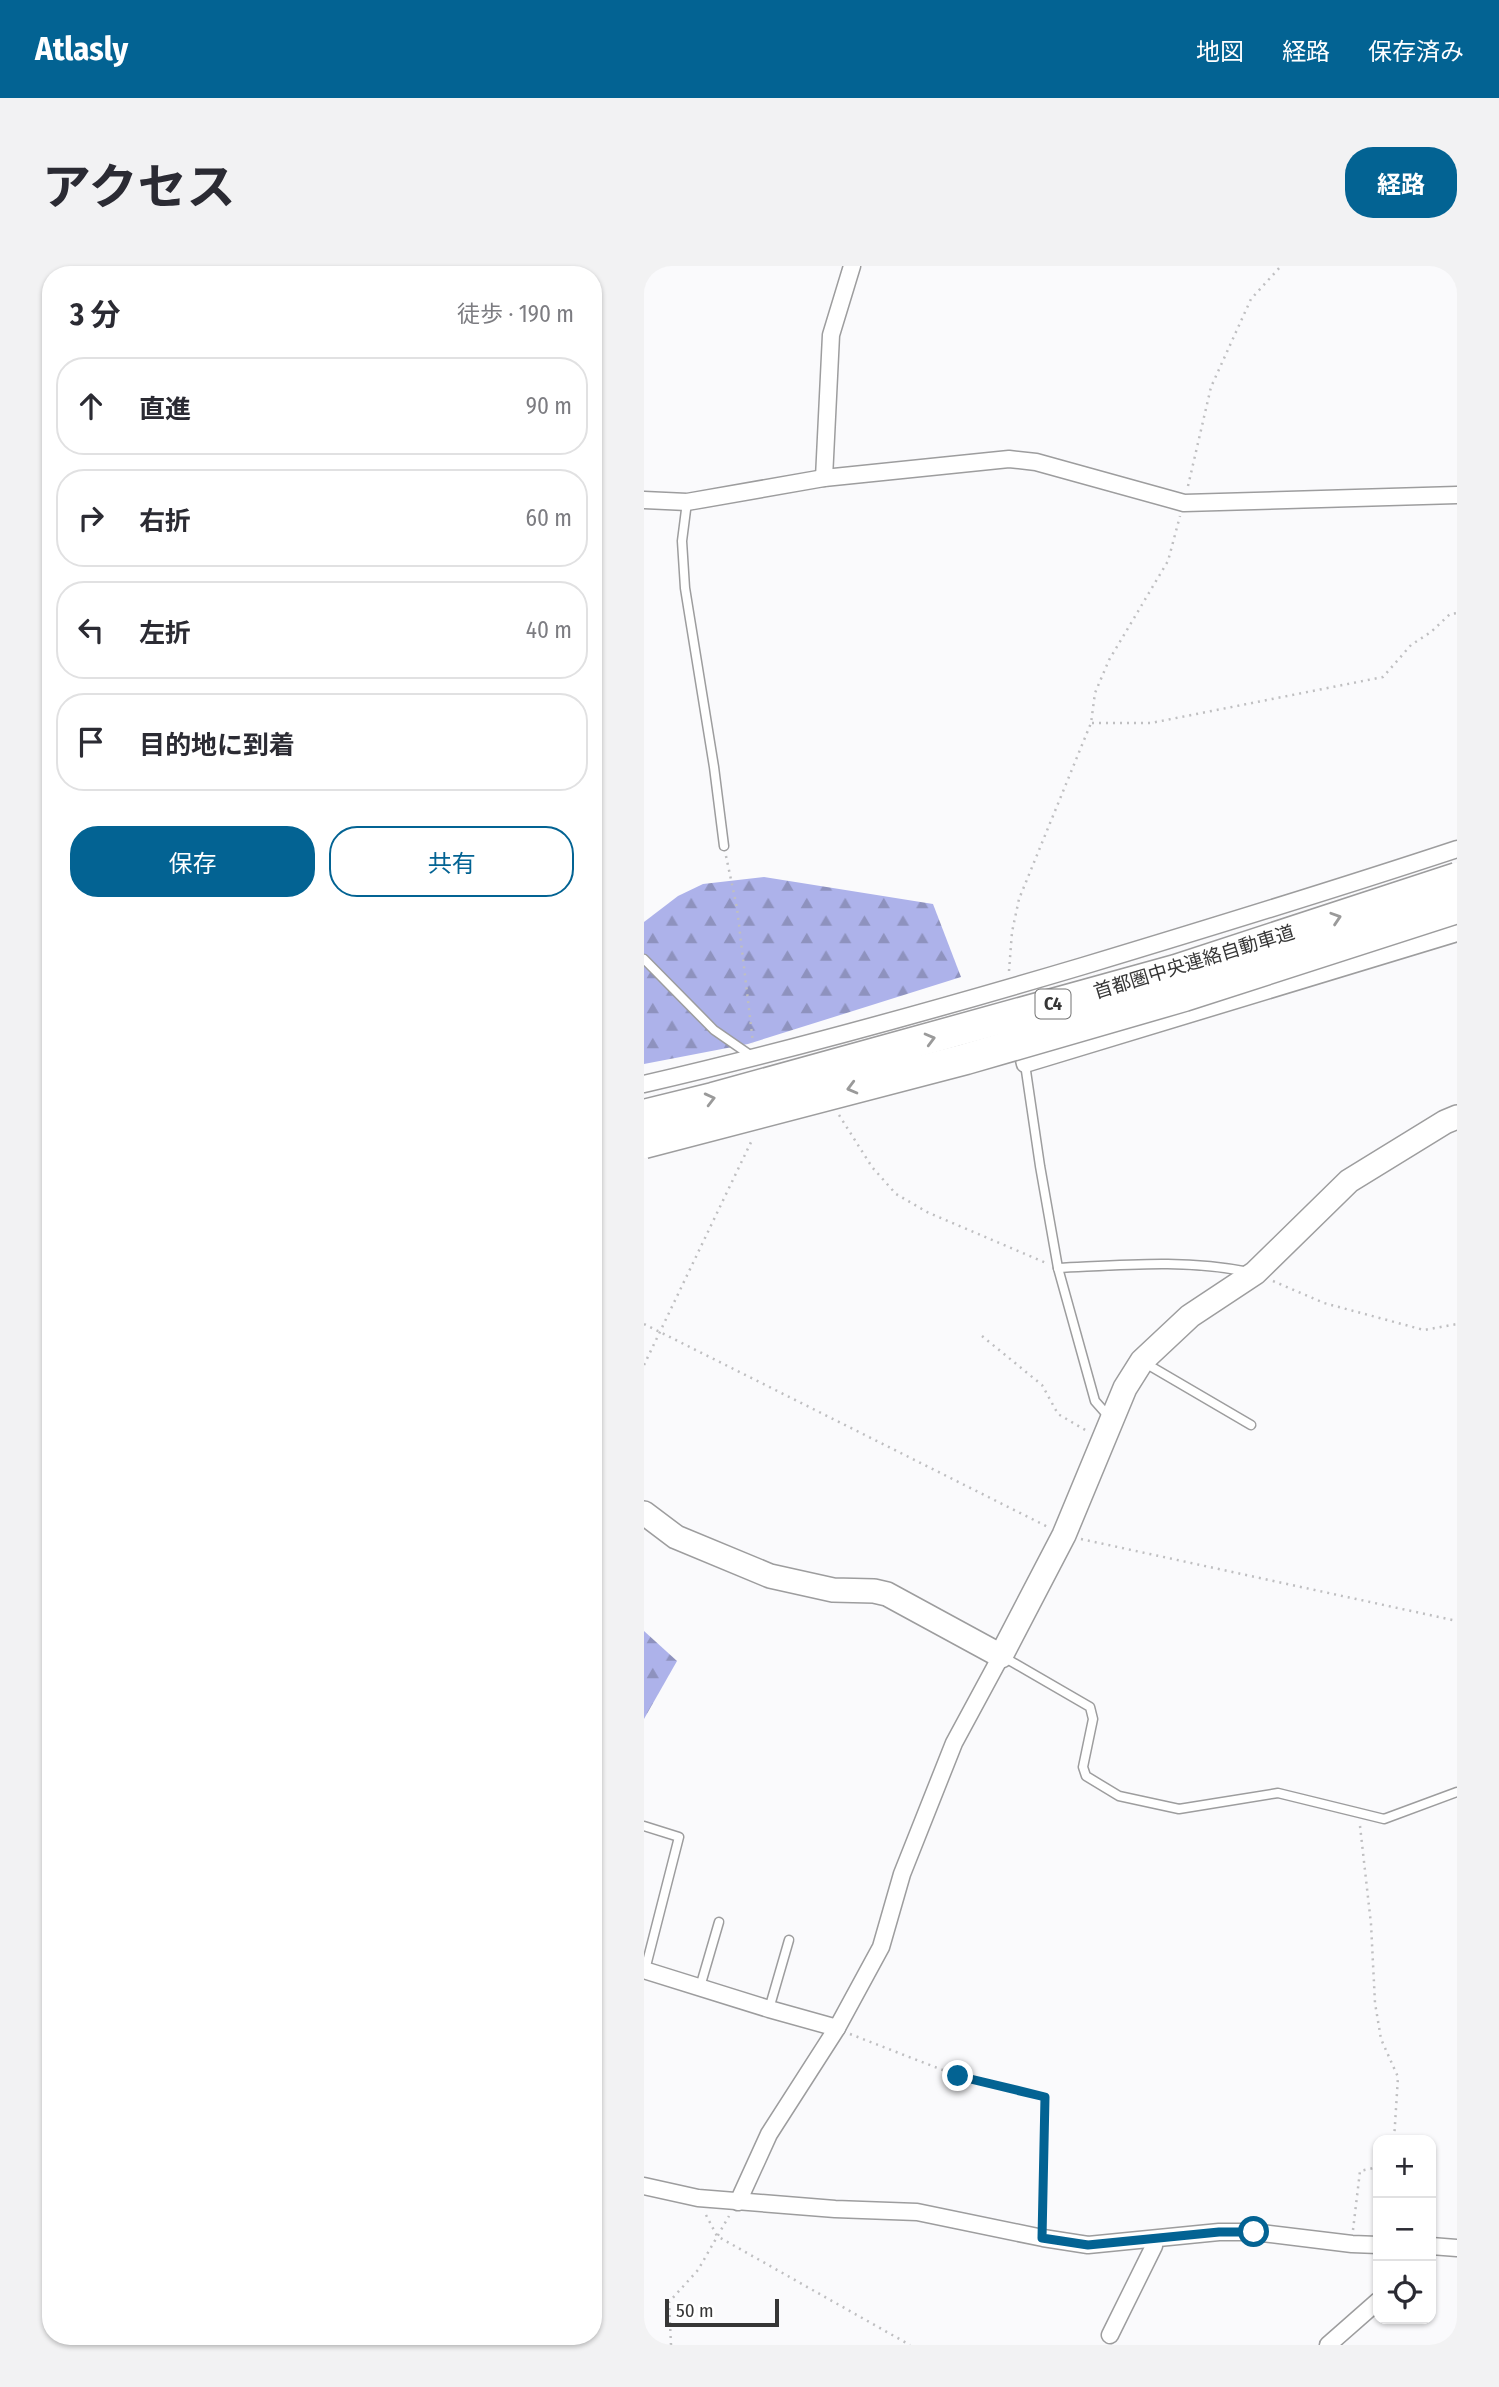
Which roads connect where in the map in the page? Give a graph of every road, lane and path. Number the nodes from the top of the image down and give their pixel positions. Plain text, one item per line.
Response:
1 (852, 266) edge
2 (1281, 266) edge
3 (824, 478) junction
4 (1457, 495) edge
5 (644, 500) edge
6 (687, 502) junction
7 (1184, 503) junction
8 (1457, 613) edge
9 (1091, 723) junction
10 (724, 846) joint
11 (1457, 849) edge
12 (1457, 878) edge
13 (1457, 908) edge
14 (1457, 933) edge
15 (644, 959) edge
16 (1008, 988) junction
17 (755, 1059) junction
18 (1025, 1064) junction
19 (644, 1084) edge
20 (839, 1114) dead end
21 (644, 1115) edge
22 (1457, 1117) edge
23 (754, 1135) dead end
24 (644, 1143) edge
25 (1058, 1268) junction
26 (1255, 1273) junction
27 (644, 1324) edge
28 (1457, 1325) edge
29 (661, 1332) junction
30 (982, 1336) dead end
31 (1142, 1361) junction
32 (644, 1364) edge
33 (1251, 1425) dead end
34 (1108, 1430) junction
35 (644, 1513) edge
36 (1064, 1535) junction
37 (1457, 1621) edge
38 (1001, 1656) junction
39 (1457, 1793) edge
40 (1360, 1812) junction
41 (644, 1826) edge
42 (719, 1922) dead end
43 (789, 1940) dead end
44 (645, 1970) edge
45 (700, 1987) junction
46 (769, 2009) junction
47 (837, 2028) junction
48 (1395, 2135) edge
49 (1373, 2168) edge
50 (644, 2186) edge
51 (698, 2198) junction
52 (738, 2202) junction
53 (717, 2236) junction
54 (1042, 2238) junction
55 (1154, 2239) junction
56 (1352, 2244) junction
57 (1373, 2245) edge
58 (1436, 2246) edge
59 (1457, 2248) edge
60 (1373, 2305) edge
61 (1110, 2335) dead end
62 (671, 2345) edge
63 (910, 2345) edge
64 (1328, 2345) edge

1 - 3 street
2 - 7 path
3 - 6 street
3 - 7 street
4 - 7 street
5 - 6 street
6 - 10 lane
7 - 9 path
8 - 9 path
9 - 16 path
10 - 17 path
11 - 16 street
21 -> 12 highway, 首都圏中央連絡自動車道 / C4, bridge
13 -> 24 highway, 首都圏中央連絡自動車道 / C4, bridge
14 - 18 street
15 - 17 lane
16 - 17 street
16 - 18 street
17 - 19 street
18 - 25 lane
20 - 25 path
22 - 26 street
23 - 29 path
25 - 26 lane
25 - 34 lane
26 - 28 path
26 - 31 street
27 - 29 path
29 - 32 path
29 - 36 path
30 - 34 path
31 - 33 lane
31 - 34 street
34 - 36 street
35 - 38 street
36 - 37 path
36 - 38 street
38 - 40 lane
38 - 47 street
39 - 40 lane
40 - 48 path
41 - 44 lane
42 - 45 lane
43 - 46 lane
44 - 45 street
45 - 46 street
46 - 47 street
47 - 52 street
47 - 54 path
49 - 56 path
50 - 51 street
51 - 52 street
51 - 53 path
52 - 53 path
52 - 54 street
53 - 62 path
53 - 63 path
54 - 55 street
55 - 56 street
55 - 61 street
56 - 57 street
58 - 59 street
60 - 64 street

